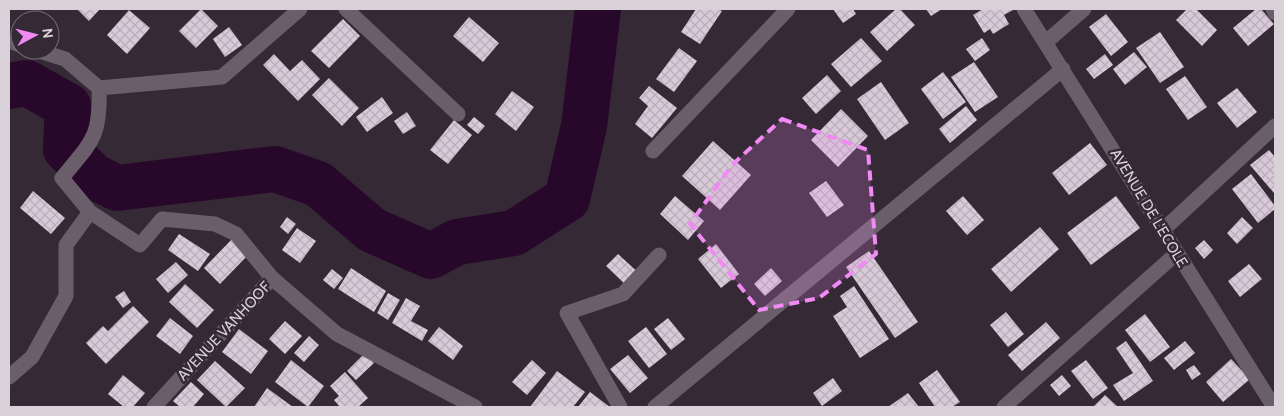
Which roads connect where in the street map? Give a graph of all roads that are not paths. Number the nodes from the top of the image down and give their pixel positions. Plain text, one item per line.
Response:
1 (300, 9) edge
2 (346, 9) edge
3 (788, 9) edge
4 (1024, 9) edge
5 (1084, 9) edge
6 (1272, 9) edge
7 (1275, 13) edge
8 (1046, 42) junction
9 (60, 57) edge
10 (1063, 69) junction
11 (99, 88) junction
12 (458, 114) dead end
13 (1275, 126) edge
14 (653, 152) dead end
15 (90, 212) junction
16 (1163, 230) junction
17 (1176, 254) junction
18 (659, 255) dead end
19 (272, 278) junction
20 (9, 377) edge
21 (154, 407) edge
22 (475, 407) edge
23 (620, 407) edge
24 (655, 407) edge
25 (1004, 407) edge
26 (1274, 407) edge

1 - 11 street
2 - 12 street
3 - 14 street
4 - 8 street, AVENUE DE L'ECOLE
5 - 8 street
6 - 7 street
8 - 10 street, AVENUE DE L'ECOLE
9 - 11 street
10 - 16 street, AVENUE DE L'ECOLE
10 - 24 street
11 - 15 street
13 - 16 street
15 - 19 street
15 - 20 street
16 - 17 street, AVENUE DE L'ECOLE
17 - 25 street
17 - 26 street, AVENUE DE L'ECOLE
18 - 23 street
19 - 21 street, AVENUE VANHOOF
19 - 22 street, AVENUE VANHOOF

